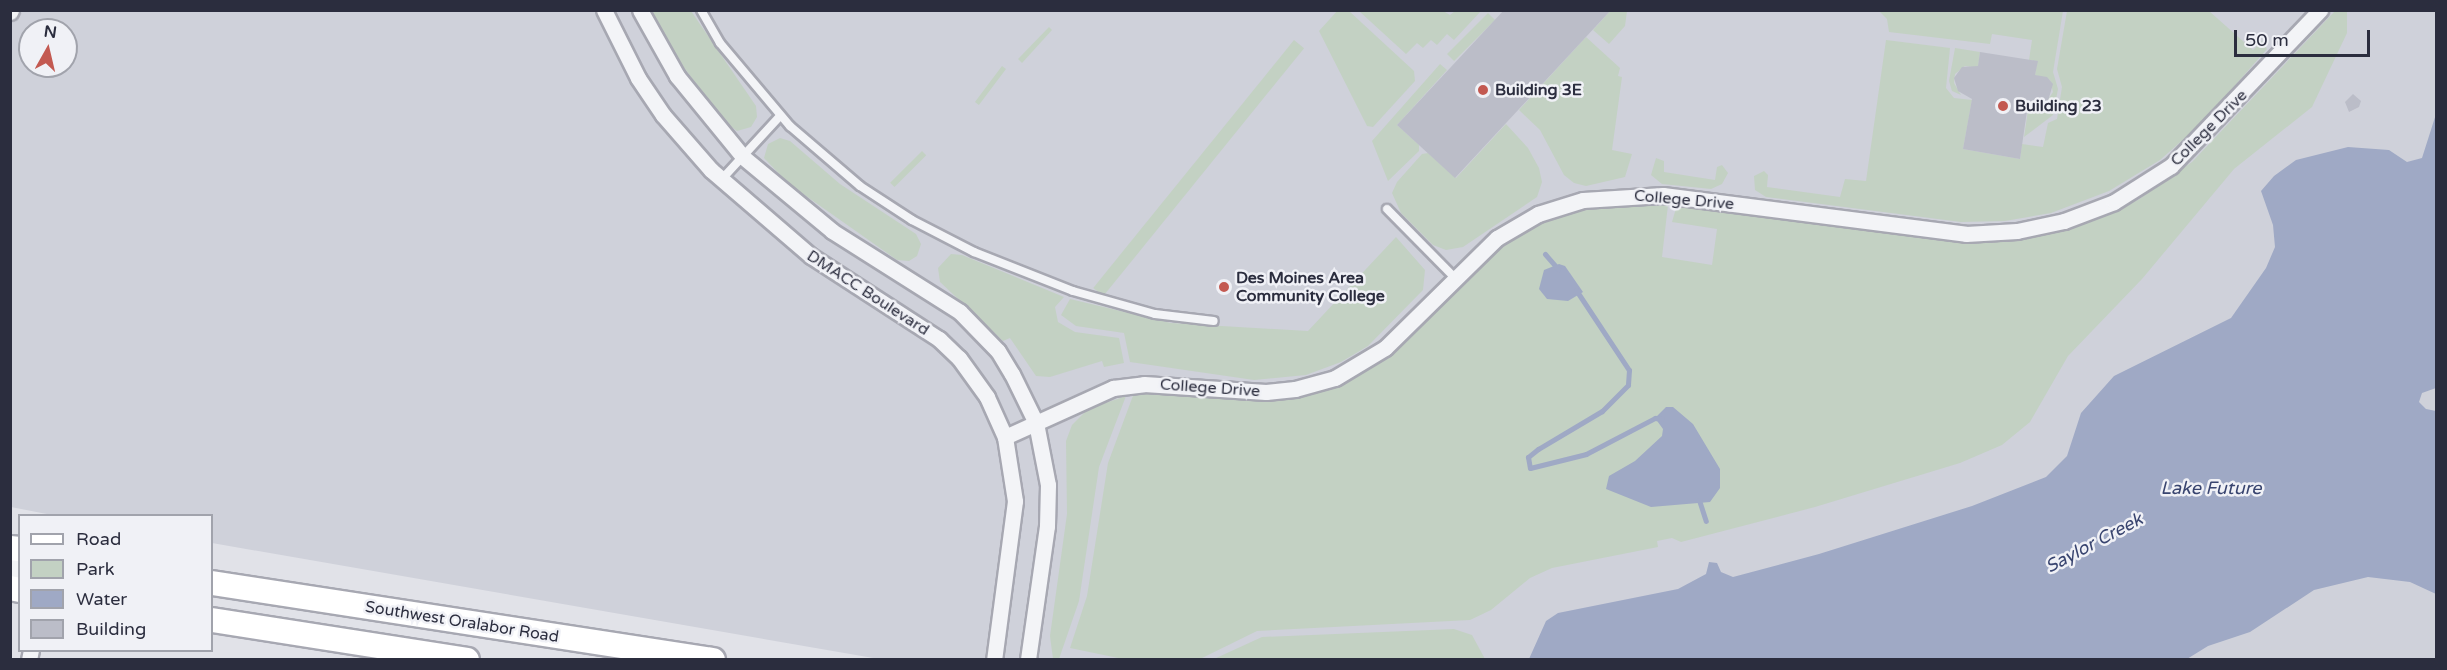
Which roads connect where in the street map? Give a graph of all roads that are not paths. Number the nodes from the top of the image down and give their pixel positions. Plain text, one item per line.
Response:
1 (604, 10) edge
2 (640, 10) edge
3 (701, 10) edge
4 (2320, 10) edge
5 (780, 116) junction
6 (743, 157) junction
7 (721, 180) junction
8 (1387, 209) dead end
9 (1454, 277) junction
10 (1214, 321) dead end
11 (1036, 423) junction
12 (1005, 437) junction
13 (15, 548) edge
14 (10, 577) edge
15 (213, 583) edge
16 (213, 620) edge
17 (467, 660) edge
18 (713, 660) edge
19 (994, 660) edge
20 (1028, 660) edge

1 - 7 street, DMACC Boulevard
2 - 6 street, DMACC Boulevard
3 - 5 lane
4 - 9 street, College Drive
5 - 6 lane
5 - 10 lane
6 - 7 lane
6 - 11 street, DMACC Boulevard
7 - 12 street, DMACC Boulevard
8 - 9 lane
9 - 11 street, College Drive
11 - 12 street, College Drive
11 - 20 street, DMACC Boulevard
12 - 19 street, DMACC Boulevard
13 - 14 street
15 - 18 main road, Southwest Oralabor Road
16 - 17 main road

